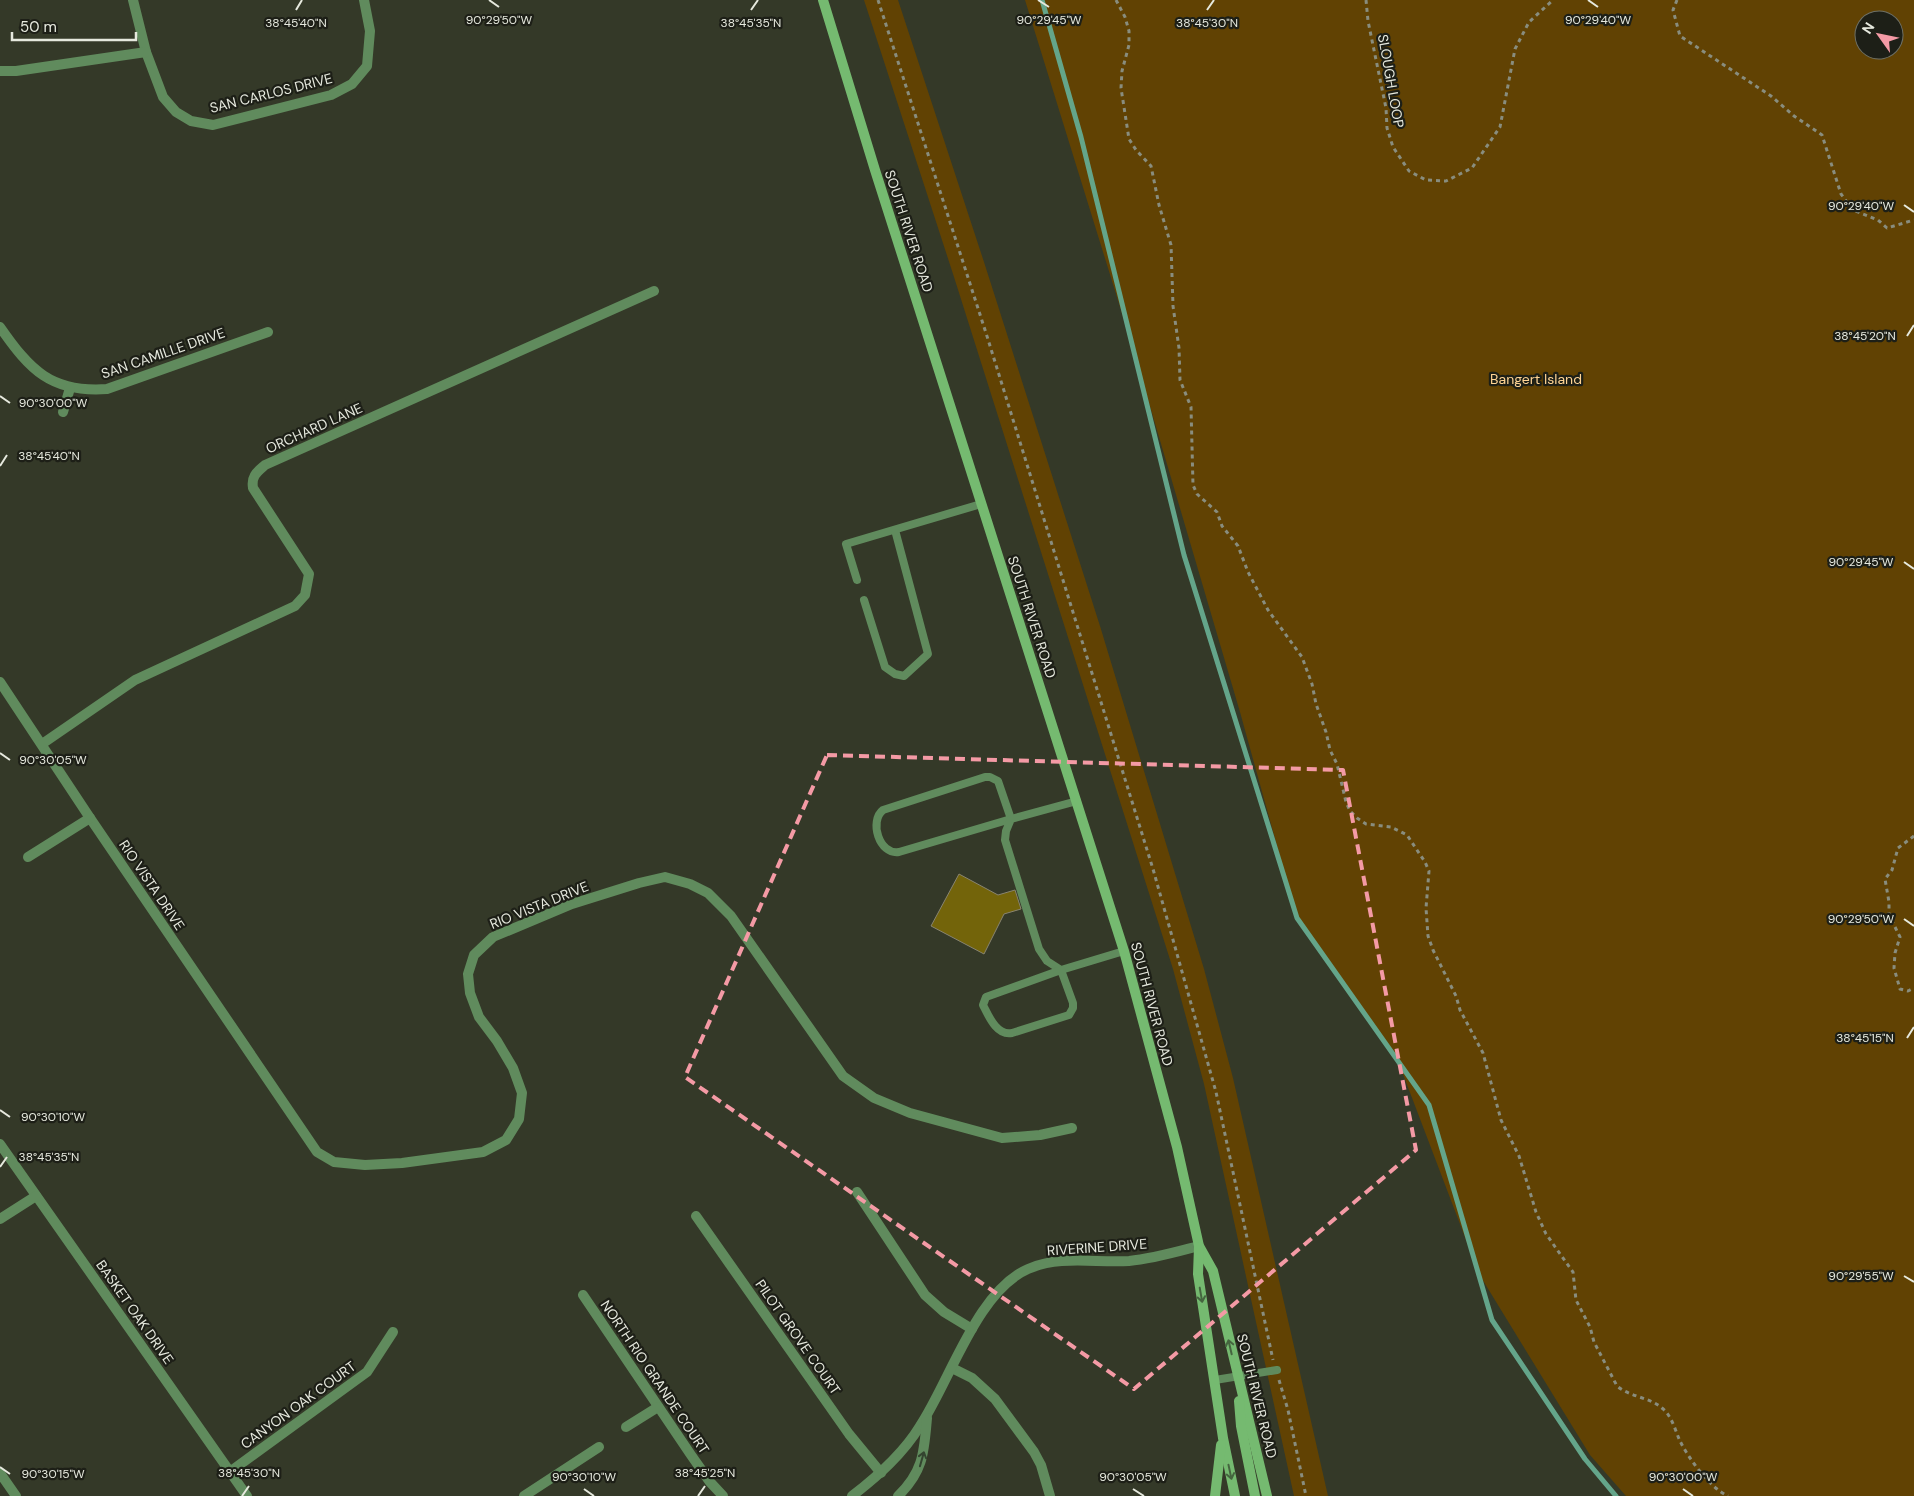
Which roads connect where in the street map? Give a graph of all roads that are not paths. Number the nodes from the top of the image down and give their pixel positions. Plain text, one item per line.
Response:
1 (133, 0) edge
2 (364, 0) edge
3 (823, 0) edge
4 (146, 52) junction
5 (0, 70) edge
6 (654, 291) dead end
7 (0, 327) edge
8 (268, 332) dead end
9 (70, 388) junction
10 (63, 412) dead end
11 (981, 504) junction
12 (894, 530) junction
13 (857, 580) dead end
14 (864, 600) dead end
15 (0, 682) edge
16 (42, 744) junction
17 (1077, 800) junction
18 (90, 818) junction
19 (1011, 819) junction
20 (28, 857) dead end
21 (1124, 951) junction
22 (1061, 970) junction
23 (1072, 1128) dead end
24 (0, 1144) edge
25 (857, 1192) dead end
26 (36, 1196) junction
27 (696, 1216) dead end
28 (0, 1219) edge
29 (1199, 1246) junction
30 (583, 1296) dead end
31 (972, 1329) junction
32 (393, 1332) dead end
33 (952, 1368) junction
34 (1277, 1370) road end
35 (1237, 1377) junction
36 (1215, 1380) junction
37 (658, 1407) junction
38 (927, 1415) junction
39 (626, 1427) dead end
40 (1222, 1434) junction
41 (599, 1447) dead end
42 (231, 1471) junction
43 (0, 1473) edge
44 (881, 1473) junction
45 (16, 1496) edge
46 (247, 1496) edge
47 (524, 1496) edge
48 (723, 1496) edge
49 (852, 1496) edge
50 (898, 1496) edge
51 (1050, 1496) edge
52 (1214, 1496) edge
53 (1235, 1496) edge
54 (1255, 1496) edge
55 (1267, 1496) edge

1 - 4 street, SAN CARLOS DRIVE
2 - 4 street, SAN CARLOS DRIVE
3 - 11 main road, SOUTH RIVER ROAD
4 - 5 street
6 - 16 street, ORCHARD LANE
7 - 9 street, SAN CAMILLE DRIVE
8 - 9 street, SAN CAMILLE DRIVE
9 - 10 street
11 - 12 lane
11 - 17 main road, SOUTH RIVER ROAD
12 - 13 lane
12 - 14 lane
15 - 16 street, RIO VISTA DRIVE
16 - 18 street, RIO VISTA DRIVE
17 - 19 lane
17 - 21 main road, SOUTH RIVER ROAD
18 - 20 street
18 - 23 street, RIO VISTA DRIVE
19 - 19 lane
19 - 22 lane
21 - 22 lane
21 - 29 main road, SOUTH RIVER ROAD
22 - 22 lane
24 - 26 street, BASKET OAK DRIVE
25 - 31 street
26 - 28 street
26 - 42 street, BASKET OAK DRIVE
27 - 44 street, PILOT GROVE COURT
29 - 31 street, RIVERINE DRIVE
35 -> 29 main road, SOUTH RIVER ROAD
29 -> 36 main road, SOUTH RIVER ROAD
30 - 37 street, NORTH RIO GRANDE COURT
31 - 33 street, RIVERINE DRIVE
32 - 42 street, CANYON OAK COURT
33 - 38 street, RIVERINE DRIVE
33 - 51 street
34 - 35 lane
35 - 36 lane
35 - 54 main road
35 - 55 main road, SOUTH RIVER ROAD
36 - 40 main road, SOUTH RIVER ROAD
37 - 39 street
37 - 48 street, NORTH RIO GRANDE COURT
38 - 44 street, RIVERINE DRIVE
50 -> 38 street, RIVERINE DRIVE
40 - 52 main road
40 -> 53 main road, SOUTH RIVER ROAD
41 - 47 street
42 - 46 street, BASKET OAK DRIVE
43 - 45 street
44 - 49 street, RIVERINE DRIVE

